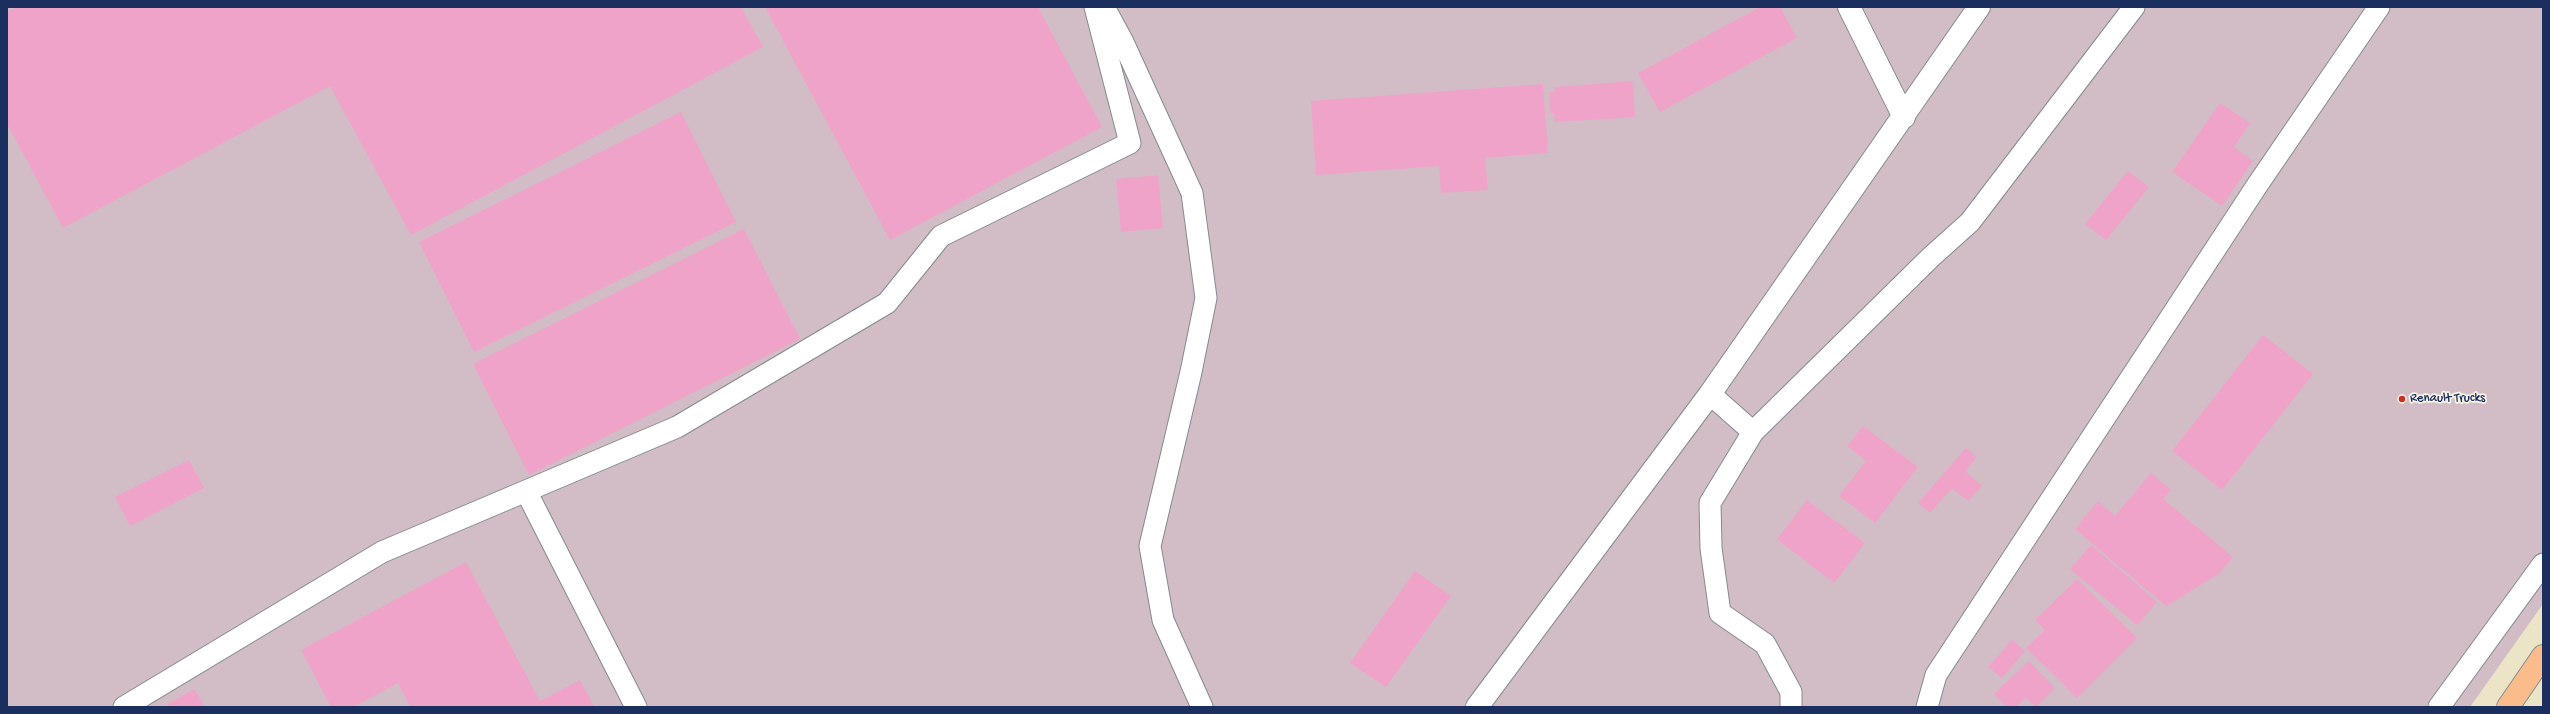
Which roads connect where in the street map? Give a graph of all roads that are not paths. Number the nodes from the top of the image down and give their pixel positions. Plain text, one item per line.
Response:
1 (1095, 7) edge
2 (1104, 7) edge
3 (1849, 7) edge
4 (1979, 7) edge
5 (2134, 7) edge
6 (2379, 7) edge
7 (1904, 118) junction
8 (1710, 394) junction
9 (1753, 432) junction
10 (526, 490) junction
11 (2543, 564) edge
12 (2543, 656) edge
13 (124, 707) edge
14 (636, 707) edge
15 (1202, 707) edge
16 (1477, 707) edge
17 (1791, 707) edge
18 (1928, 707) edge
19 (2439, 707) edge
20 (2508, 707) edge

1 - 10 lane
2 - 15 lane
3 - 7 street
4 - 7 street
5 - 9 lane
6 - 18 lane
7 - 8 street
8 - 9 lane
8 - 16 street
9 - 17 lane
10 - 13 lane
10 - 14 lane
11 - 19 lane
12 - 20 highway

